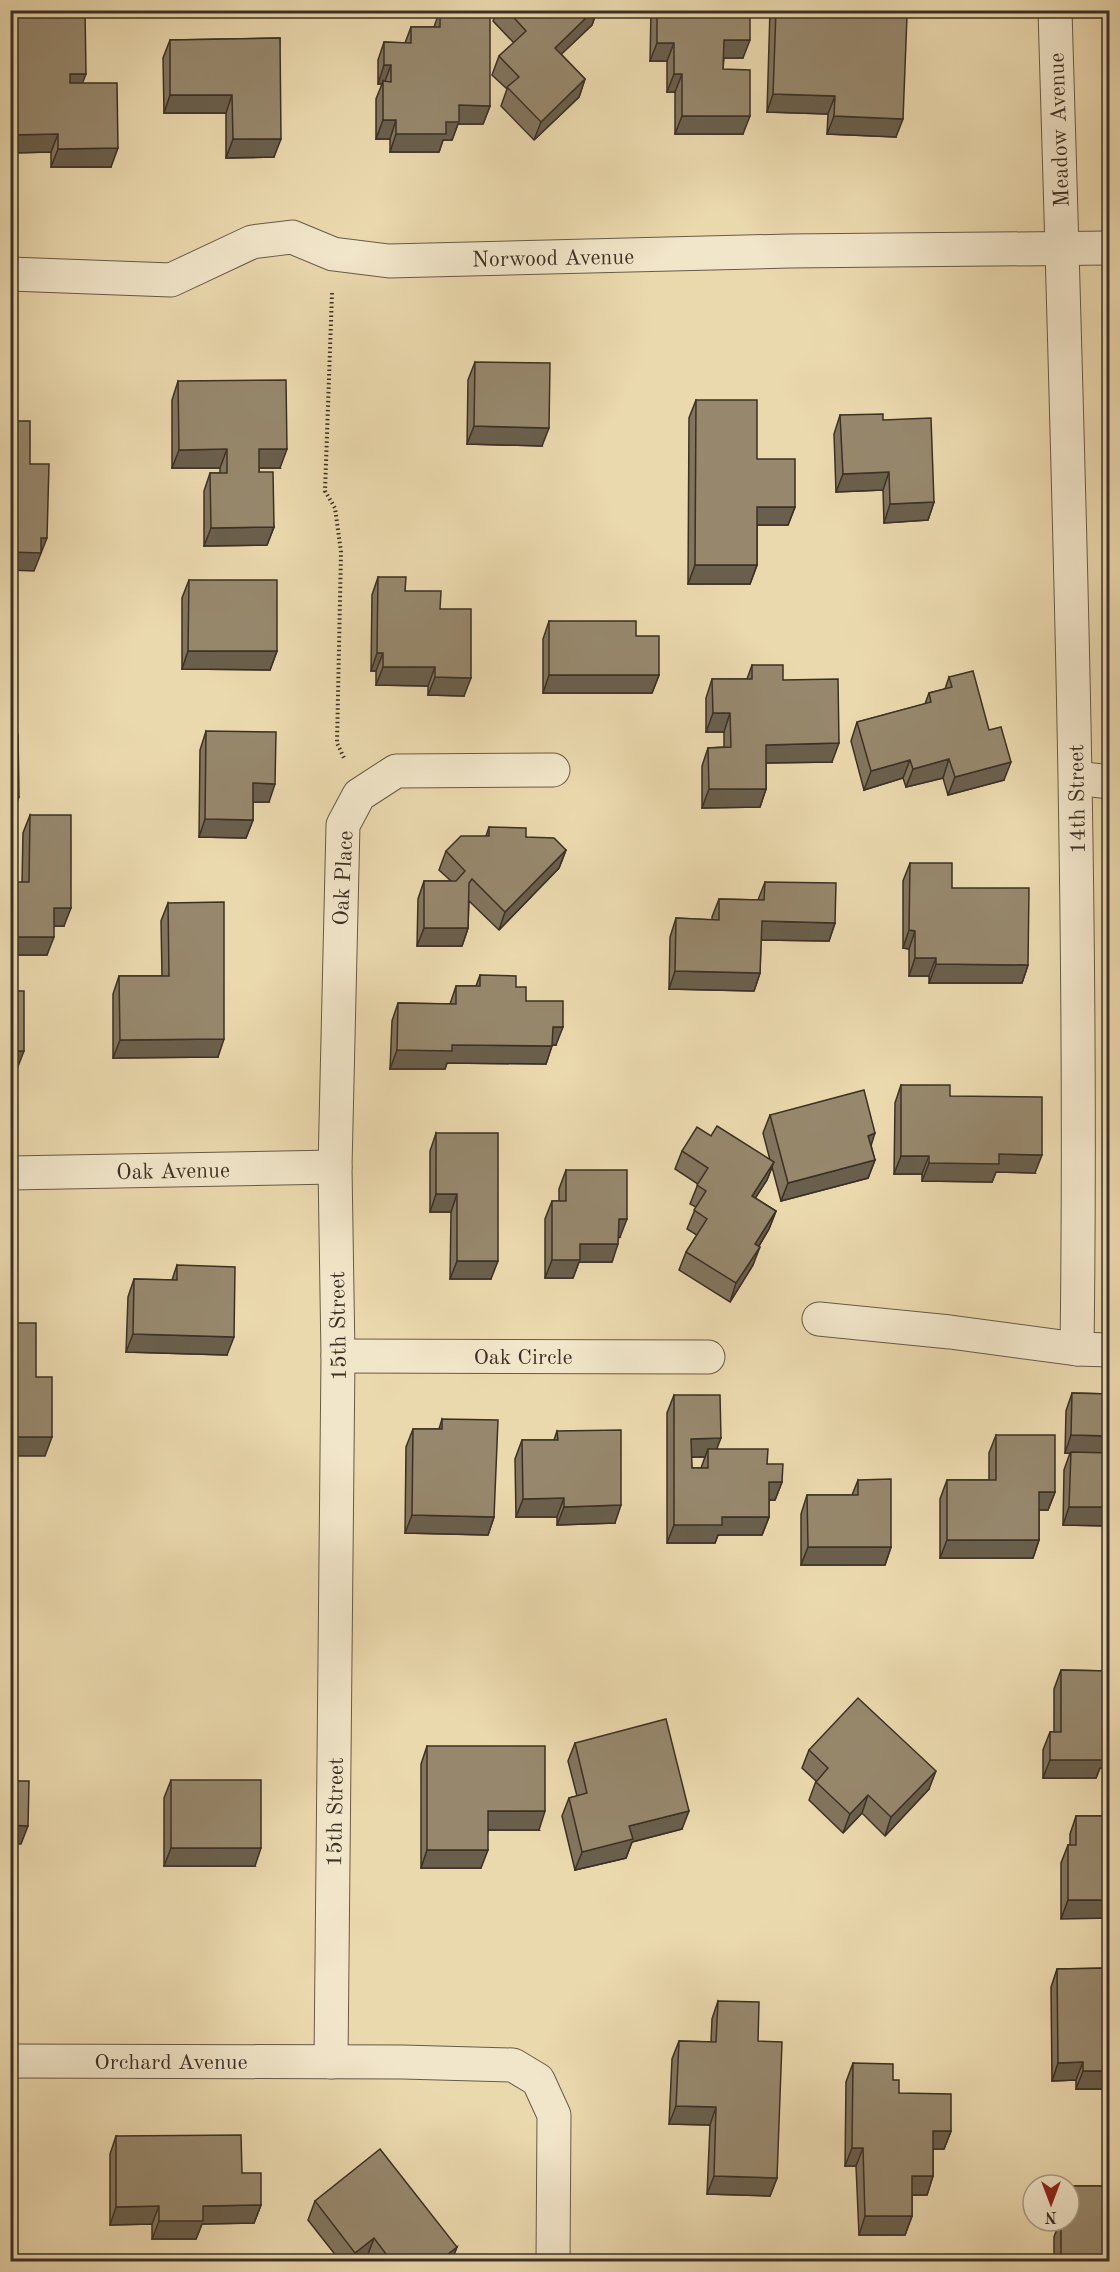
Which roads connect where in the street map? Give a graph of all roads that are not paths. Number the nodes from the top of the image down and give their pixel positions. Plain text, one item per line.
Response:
1 (1055, 10) edge
2 (1110, 248) edge
3 (1062, 250) junction
4 (10, 274) edge
5 (553, 770) dead end
6 (1076, 778) junction
7 (1110, 782) edge
8 (335, 1167) junction
9 (10, 1173) edge
10 (819, 1319) dead end
11 (1077, 1349) junction
12 (1110, 1350) edge
13 (338, 1356) junction
14 (708, 1357) dead end
15 (10, 2061) edge
16 (331, 2062) junction
17 (553, 2262) edge

1 - 3 street, Meadow Avenue
2 - 3 street, Norwood Avenue
3 - 4 street, Norwood Avenue
3 - 6 street, 14th Street
5 - 8 street, Oak Place
6 - 7 street
6 - 11 street, 14th Street
8 - 9 street, Oak Avenue
8 - 13 street, 15th Street
10 - 11 street
11 - 12 street
13 - 14 street, Oak Circle
13 - 16 street, 15th Street
15 - 16 street, Orchard Avenue
16 - 17 street

